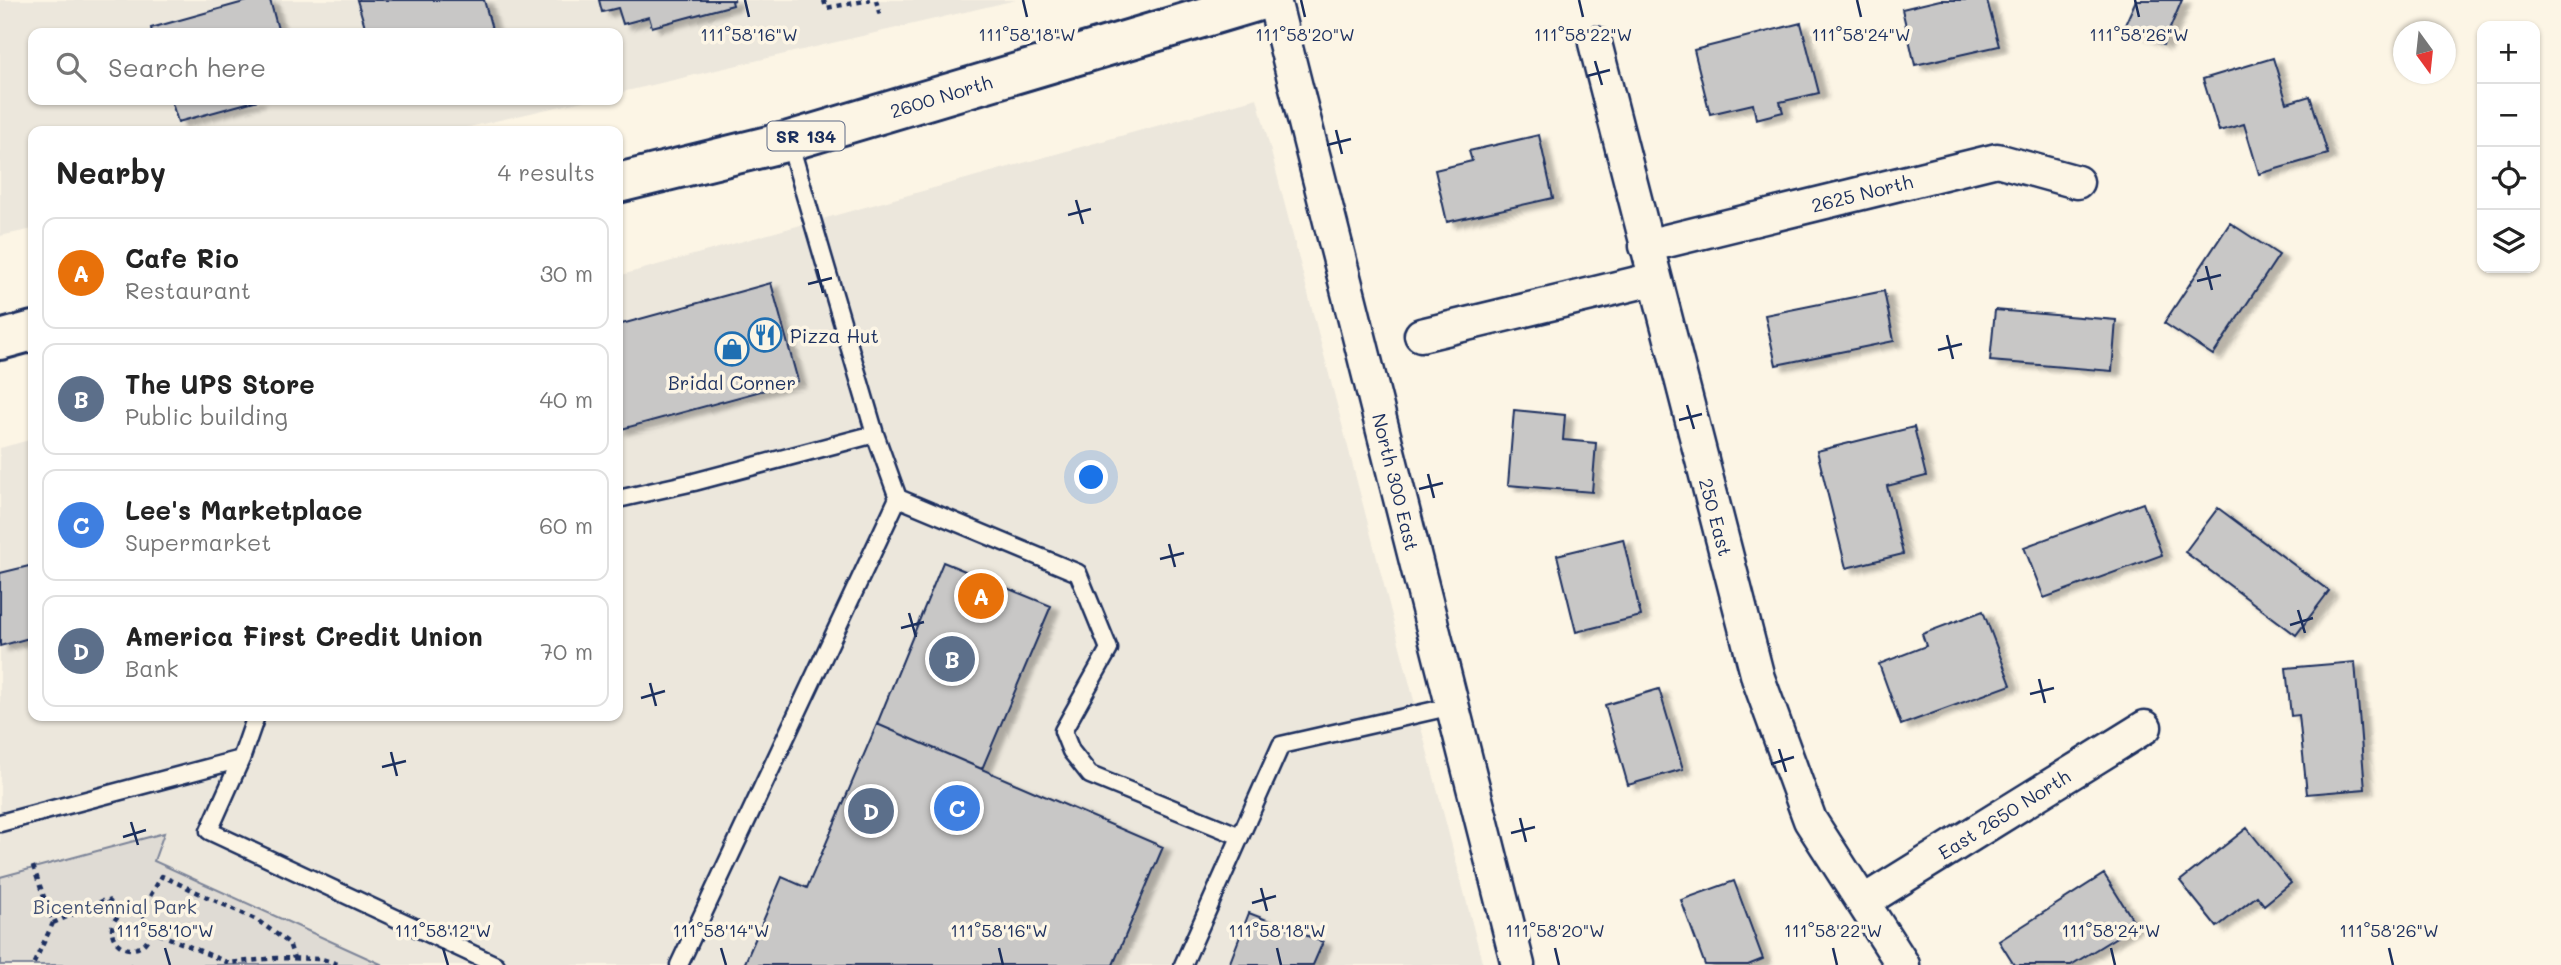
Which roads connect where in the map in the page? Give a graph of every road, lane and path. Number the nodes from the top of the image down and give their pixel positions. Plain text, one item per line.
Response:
1 (824, 0) edge
2 (870, 0) edge
3 (876, 0) edge
4 (1262, 0) edge
5 (1274, 0) edge
6 (880, 16) dead end
7 (1595, 43) dead end
8 (789, 141) junction
9 (623, 182) edge
10 (2077, 182) dead end
11 (1646, 246) junction
12 (1654, 279) junction
13 (28, 332) edge
14 (1421, 335) dead end
15 (0, 340) edge
16 (875, 434) junction
17 (623, 498) edge
18 (898, 498) junction
19 (1453, 706) junction
20 (254, 721) edge
21 (2145, 727) dead end
22 (241, 760) junction
23 (0, 823) edge
24 (1240, 836) junction
25 (33, 866) dead end
26 (1863, 902) junction
27 (122, 913) junction
28 (140, 913) junction
29 (53, 923) junction
30 (150, 930) junction
31 (294, 958) junction
32 (229, 964) edge
33 (33, 965) edge
34 (341, 965) edge
35 (496, 965) edge
36 (679, 965) edge
37 (1182, 965) edge
38 (1518, 965) edge
39 (1903, 965) edge

1 - 2 path
3 - 6 path
4 - 8 main road, 2600 North / SR 134
5 - 19 street, North 300 East
7 - 11 street, 250 East
8 - 9 main road, 2600 North / SR 134
8 - 16 lane
10 - 11 street, 2625 North
11 - 12 street, 250 East
12 - 14 street
12 - 26 street, 250 East
13 - 15 main road
16 - 17 lane
16 - 18 lane
18 - 24 lane
18 - 36 lane
19 - 24 lane
19 - 38 street, North 300 East
20 - 22 lane
21 - 26 street, East 2650 North
22 - 23 lane
22 - 35 lane
24 - 37 lane
25 - 29 path
26 - 39 street, 250 East
27 - 28 path
27 - 29 path
27 - 30 path
28 - 30 path
28 - 31 path
29 - 33 path
30 - 32 path
31 - 32 path
31 - 34 path

